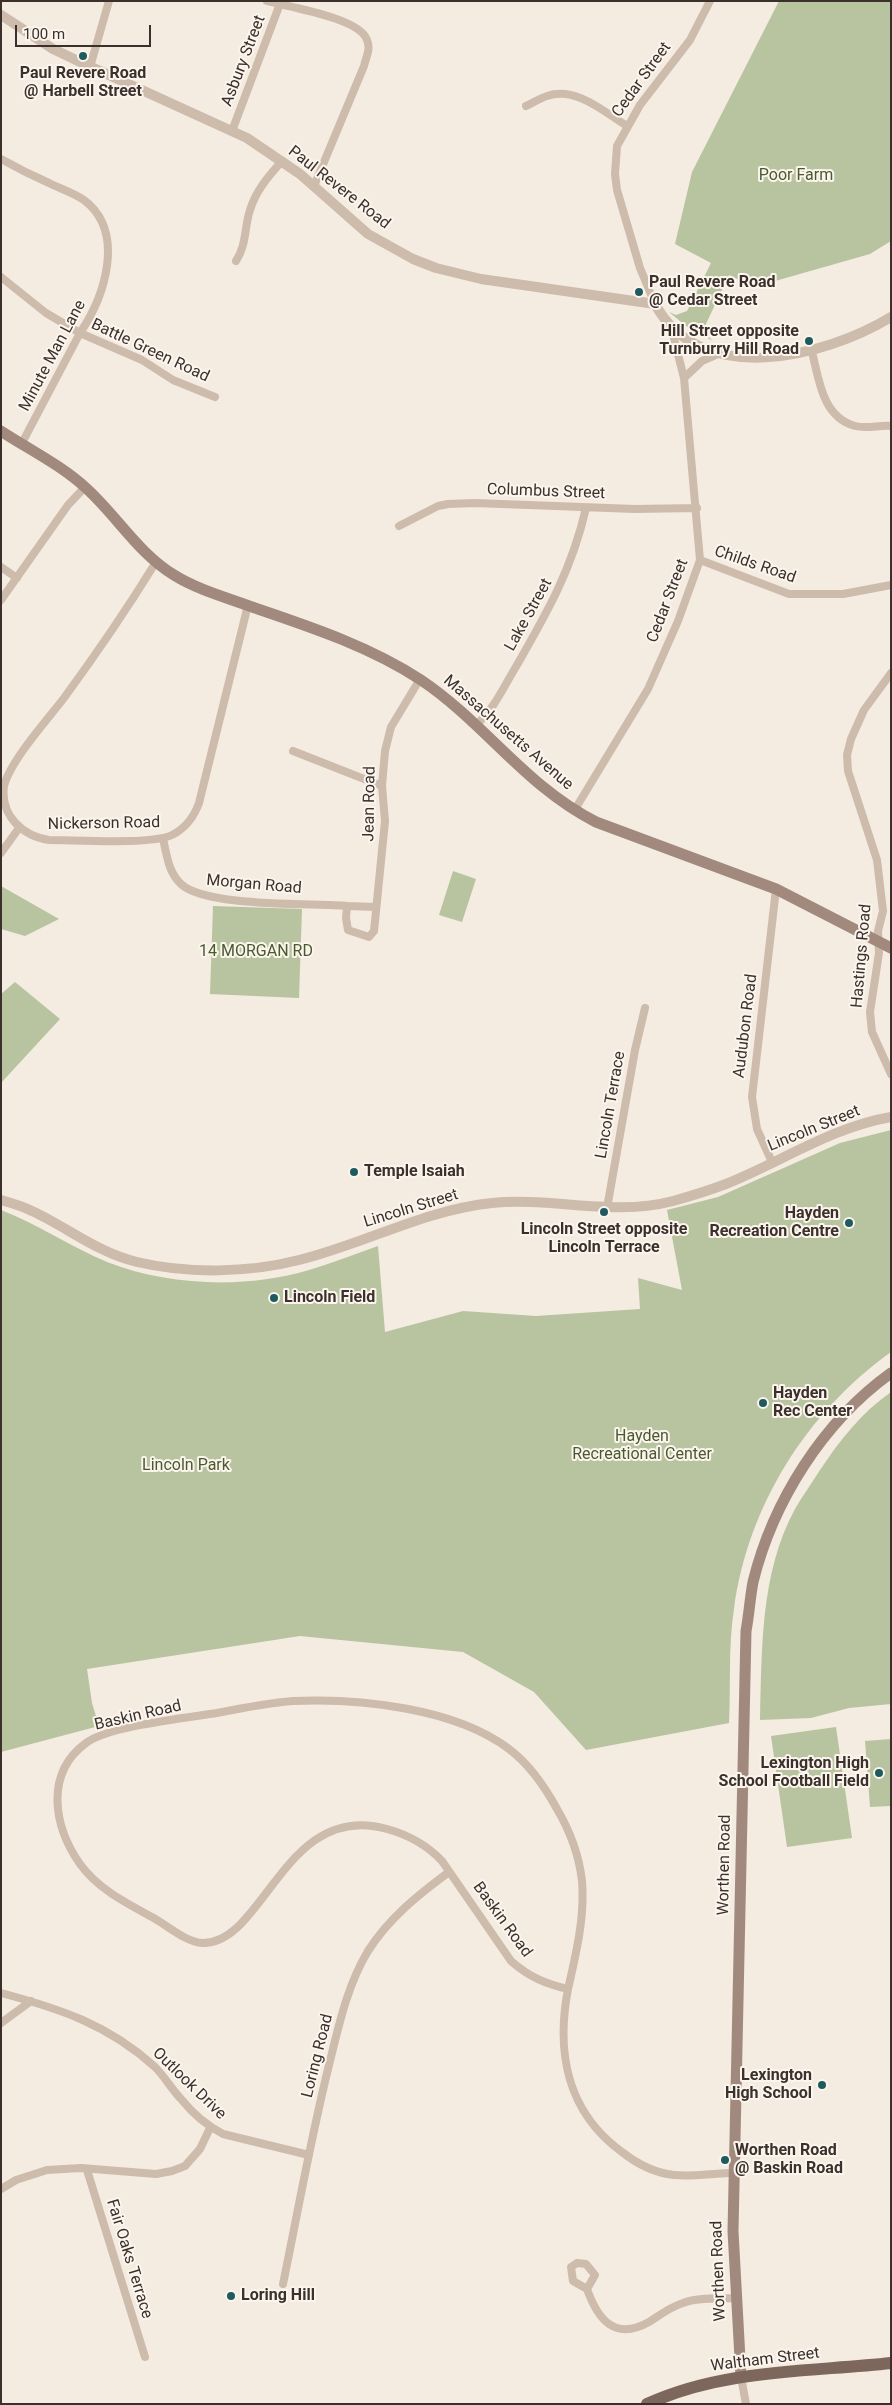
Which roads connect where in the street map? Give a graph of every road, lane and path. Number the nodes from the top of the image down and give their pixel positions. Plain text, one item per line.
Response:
1 (109, 1) edge
2 (267, 1) edge
3 (710, 1) edge
4 (281, 3) edge
5 (1, 15) edge
6 (90, 67) junction
7 (526, 106) dead end
8 (626, 126) junction
9 (232, 131) junction
10 (1, 159) edge
11 (282, 161) junction
12 (314, 186) junction
13 (236, 261) dead end
14 (1, 277) edge
15 (655, 304) junction
16 (891, 317) edge
17 (670, 326) junction
18 (80, 333) junction
19 (812, 352) junction
20 (720, 353) junction
21 (684, 378) junction
22 (216, 396) dead end
23 (891, 426) edge
24 (1, 431) edge
25 (22, 444) junction
26 (85, 487) junction
27 (586, 508) junction
28 (697, 508) junction
29 (399, 526) dead end
30 (700, 560) junction
31 (156, 562) junction
32 (1, 567) edge
33 (17, 578) junction
34 (891, 585) edge
35 (1, 600) edge
36 (248, 605) junction
37 (891, 673) edge
38 (420, 679) junction
39 (476, 725) junction
40 (293, 751) dead end
41 (382, 786) junction
42 (574, 811) junction
43 (19, 828) junction
44 (163, 838) junction
45 (1, 853) edge
46 (776, 889) junction
47 (347, 906) junction
48 (376, 907) junction
49 (878, 941) junction
50 (891, 948) edge
51 (645, 1008) dead end
52 (891, 1074) edge
53 (891, 1117) edge
54 (772, 1162) junction
55 (1, 1200) edge
56 (607, 1208) junction
57 (891, 1373) edge
58 (449, 1872) junction
59 (568, 1989) junction
60 (1, 1994) edge
61 (31, 2001) junction
62 (1, 2023) edge
63 (210, 2128) junction
64 (309, 2155) junction
65 (87, 2170) junction
66 (734, 2173) junction
67 (1, 2189) edge
68 (283, 2284) dead end
69 (587, 2289) dead end
70 (736, 2298) junction
71 (145, 2357) dead end
72 (891, 2363) edge
73 (741, 2377) junction
74 (647, 2404) edge
75 (746, 2404) edge

1 - 6 street
2 - 4 street
3 - 8 street, Cedar Street
4 - 9 street, Asbury Street
4 - 12 street
5 - 6 street, Paul Revere Road
6 - 9 street, Paul Revere Road
7 - 8 street
8 - 15 street, Cedar Street
9 - 11 street, Paul Revere Road
10 - 18 street, Minute Man Lane
11 - 12 street, Paul Revere Road
11 - 13 street
12 - 15 street, Paul Revere Road
14 - 18 street, Battle Green Road
15 - 17 street, Cedar Street
16 - 19 street
17 - 20 street
17 - 21 street, Cedar Street
18 - 22 street, Battle Green Road
18 - 25 street, Minute Man Lane
19 - 20 street
19 - 23 street
20 - 21 street
21 - 28 street, Cedar Street
24 - 25 main road, Massachusetts Avenue
25 - 26 main road, Massachusetts Avenue
26 - 31 main road, Massachusetts Avenue
26 - 33 street
27 - 28 street, Columbus Street
27 - 29 street, Columbus Street
27 - 39 street, Lake Street
28 - 30 street, Cedar Street
30 - 34 street, Childs Road
30 - 42 street, Cedar Street
31 - 36 main road, Massachusetts Avenue
31 - 43 street
32 - 33 street
33 - 35 street
36 - 38 main road, Massachusetts Avenue
36 - 44 street, Nickerson Road
37 - 49 street, Hastings Road
38 - 39 main road, Massachusetts Avenue
38 - 41 street, Jean Road
39 - 42 main road, Massachusetts Avenue
40 - 41 street
41 - 48 street, Jean Road
42 - 46 main road, Massachusetts Avenue
43 - 44 street, Nickerson Road
43 - 45 street
44 - 47 street, Morgan Road
46 - 49 main road, Massachusetts Avenue
46 - 54 street, Audubon Road
47 - 48 street
47 - 48 street, Jean Road
49 - 50 main road, Massachusetts Avenue
49 - 52 street, Hastings Road
51 - 56 street, Lincoln Terrace
53 - 54 street, Lincoln Street
54 - 56 street, Lincoln Street
55 - 56 street, Lincoln Street
57 - 66 main road, Worthen Road
58 - 59 street, Baskin Road
58 - 59 street, Baskin Road
58 - 64 street, Loring Road
59 - 66 street, Baskin Road
60 - 61 street, Outlook Drive
61 - 62 street
61 - 63 street, Outlook Drive
63 - 64 street, Outlook Drive
63 - 65 street
64 - 68 street, Loring Road
65 - 67 street
65 - 71 street, Fair Oaks Terrace
66 - 70 main road, Worthen Road
69 - 70 street
70 - 73 main road, Worthen Road
72 - 73 main road, Waltham Street
73 - 74 main road, Waltham Street
73 - 75 street, Worthen Road

